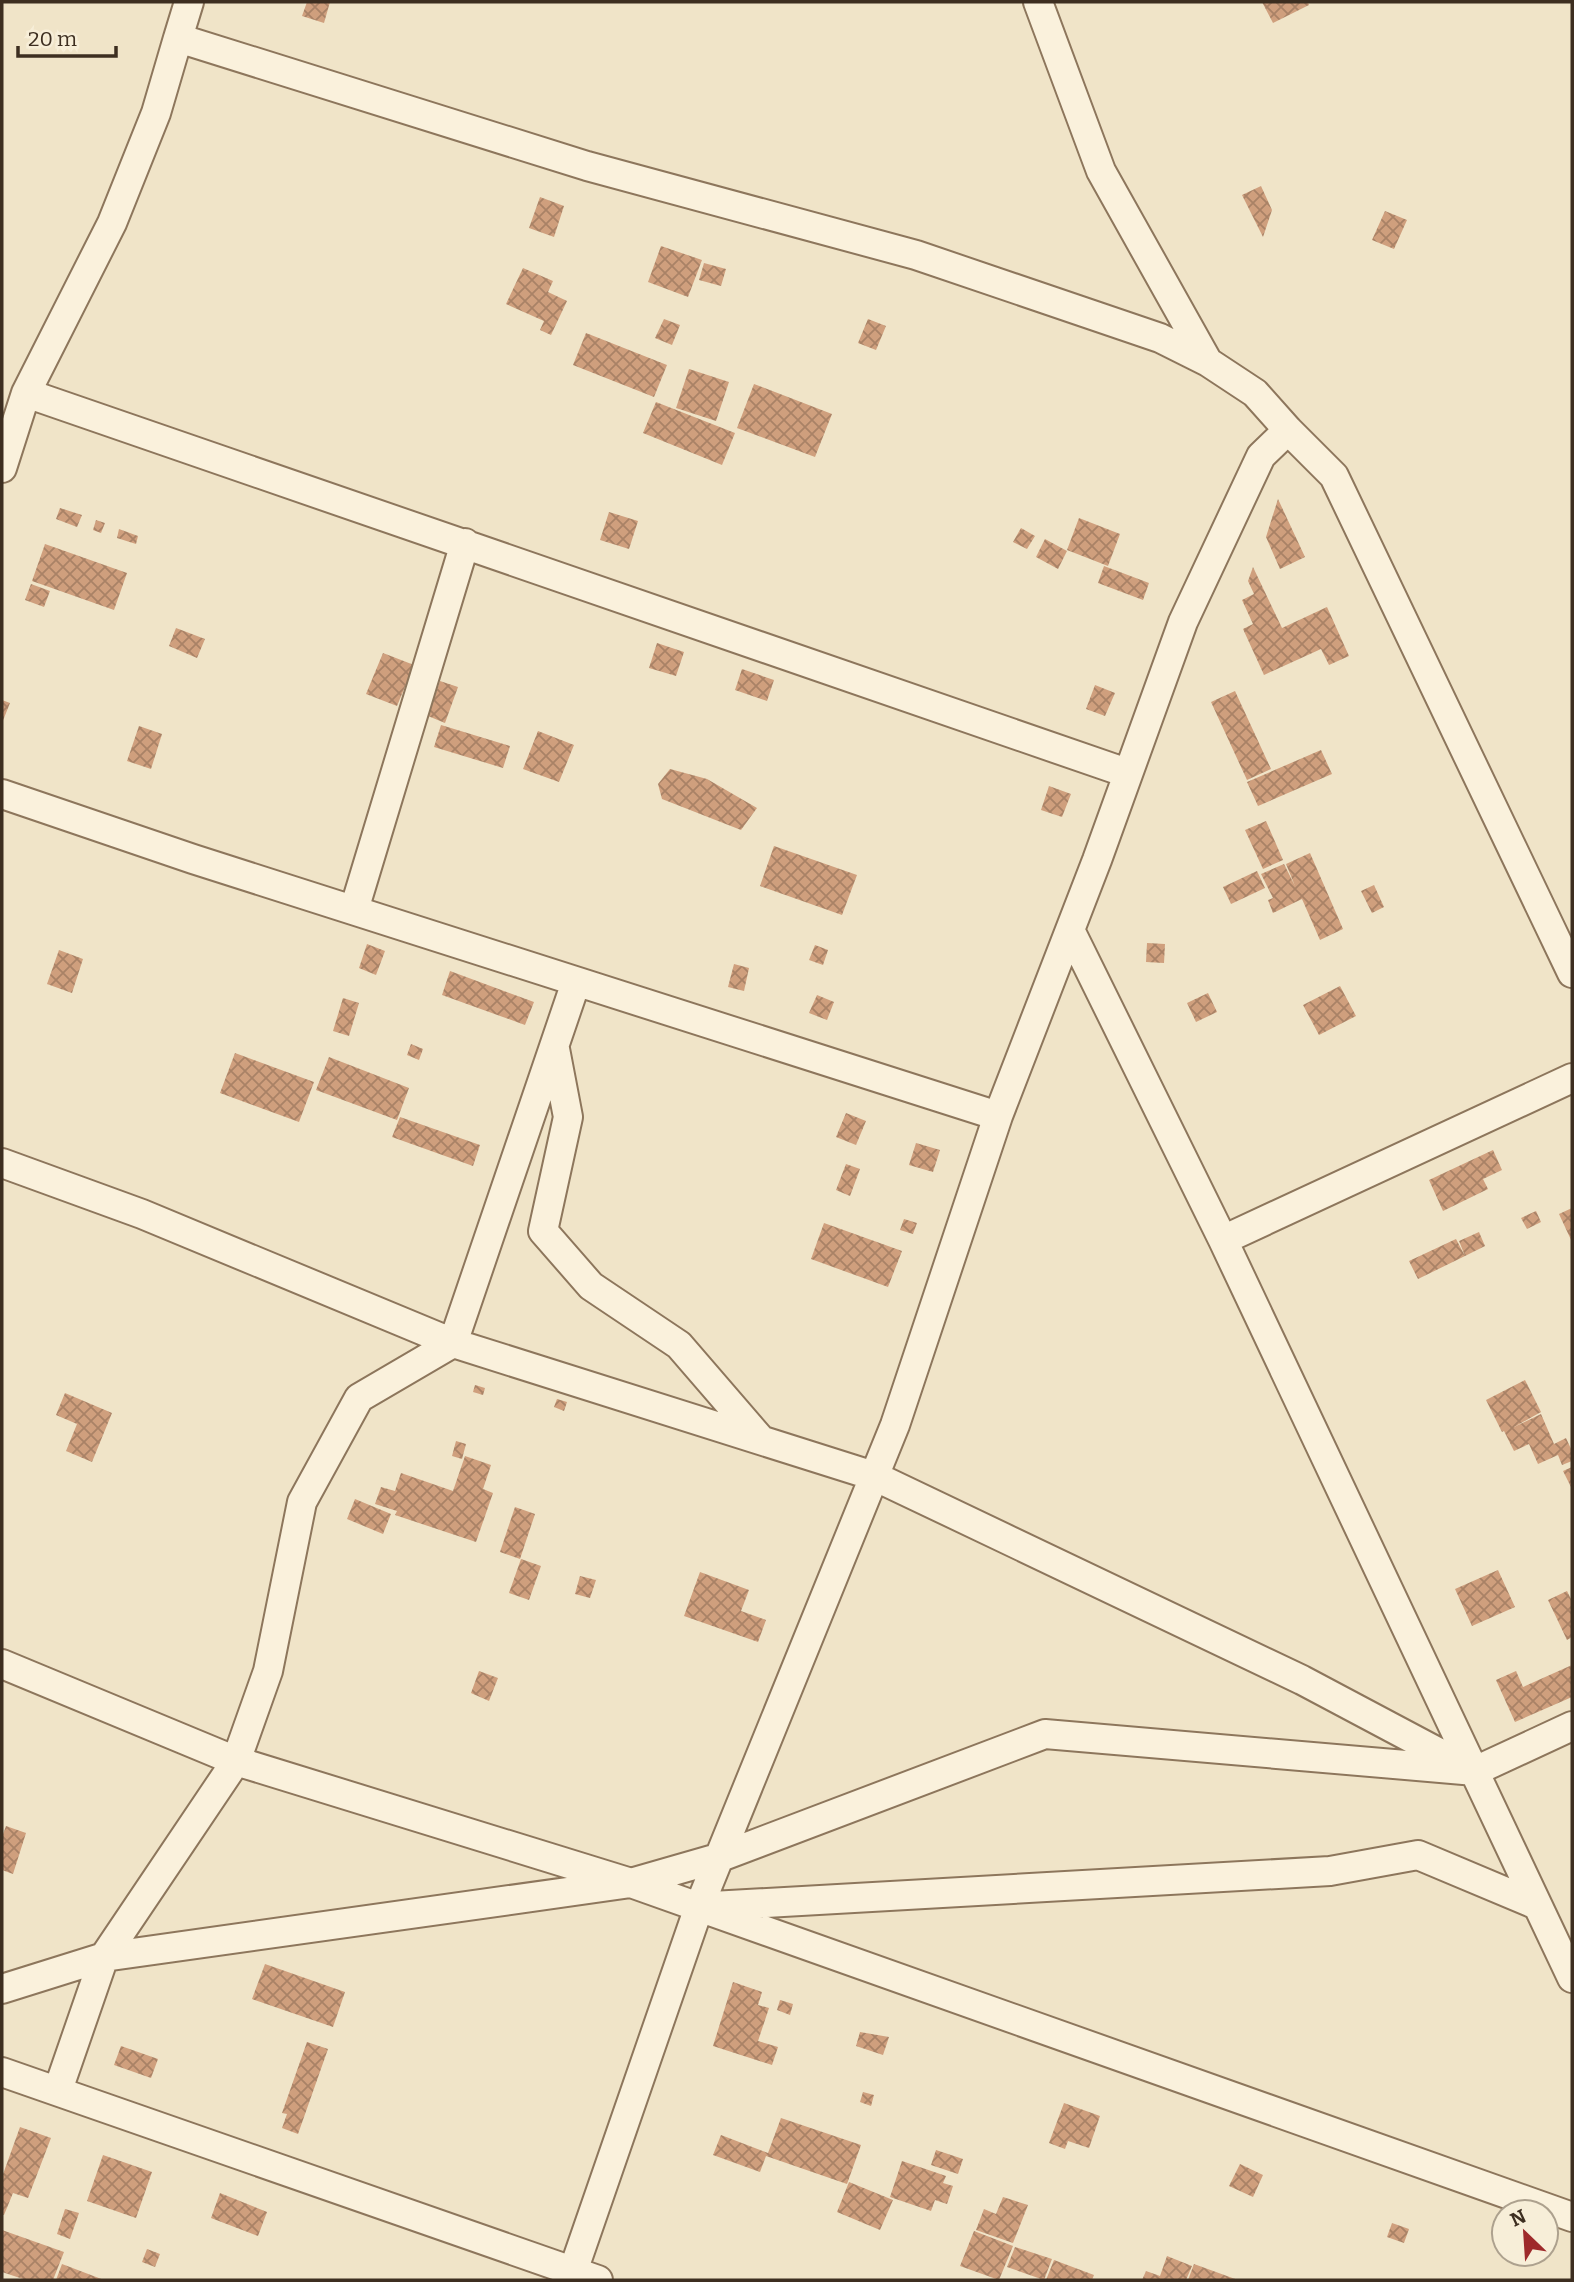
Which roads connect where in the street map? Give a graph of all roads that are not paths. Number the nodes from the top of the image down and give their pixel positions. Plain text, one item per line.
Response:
1 (189, 2) edge
2 (1038, 2) edge
3 (178, 38) junction
4 (1208, 362) junction
5 (26, 393) junction
6 (1288, 430) junction
7 (2, 468) edge
8 (465, 543) junction
9 (1127, 773) junction
10 (2, 794) edge
11 (354, 910) junction
12 (1070, 930) junction
13 (1572, 973) edge
14 (576, 982) junction
15 (554, 1046) junction
16 (1572, 1077) edge
17 (998, 1116) junction
18 (2, 1163) edge
19 (1223, 1240) junction
20 (453, 1343) junction
21 (761, 1440) junction
22 (874, 1476) junction
23 (2, 1664) edge
24 (1572, 1726) edge
25 (236, 1760) junction
26 (1475, 1771) junction
27 (718, 1858) junction
28 (631, 1882) junction
29 (1537, 1905) junction
30 (699, 1907) junction
31 (104, 1956) junction
32 (1572, 1978) edge
33 (2, 1989) edge
34 (2, 2072) edge
35 (58, 2090) junction
36 (1572, 2217) edge
37 (580, 2277) edge

1 - 3 street
2 - 4 street
3 - 4 street
3 - 5 street
4 - 6 street
5 - 7 street
5 - 8 street
6 - 9 street
6 - 13 street
8 - 9 street
8 - 11 street
9 - 12 street
10 - 11 street
11 - 14 street
12 - 17 street
12 - 19 street
14 - 15 street
14 - 17 street
15 - 20 street
15 - 21 street
16 - 19 street
17 - 22 street
18 - 20 street
19 - 26 street
20 - 21 street
20 - 25 street
21 - 22 street
22 - 26 street
22 - 27 street
23 - 25 street
24 - 26 street
25 - 28 street
25 - 31 street
26 - 27 street
26 - 29 street
27 - 28 street
27 - 30 street
28 - 30 street
28 - 31 street
29 - 30 street
29 - 32 street
30 - 36 street
30 - 37 street
31 - 33 street
31 - 35 street
34 - 35 street
35 - 37 street

